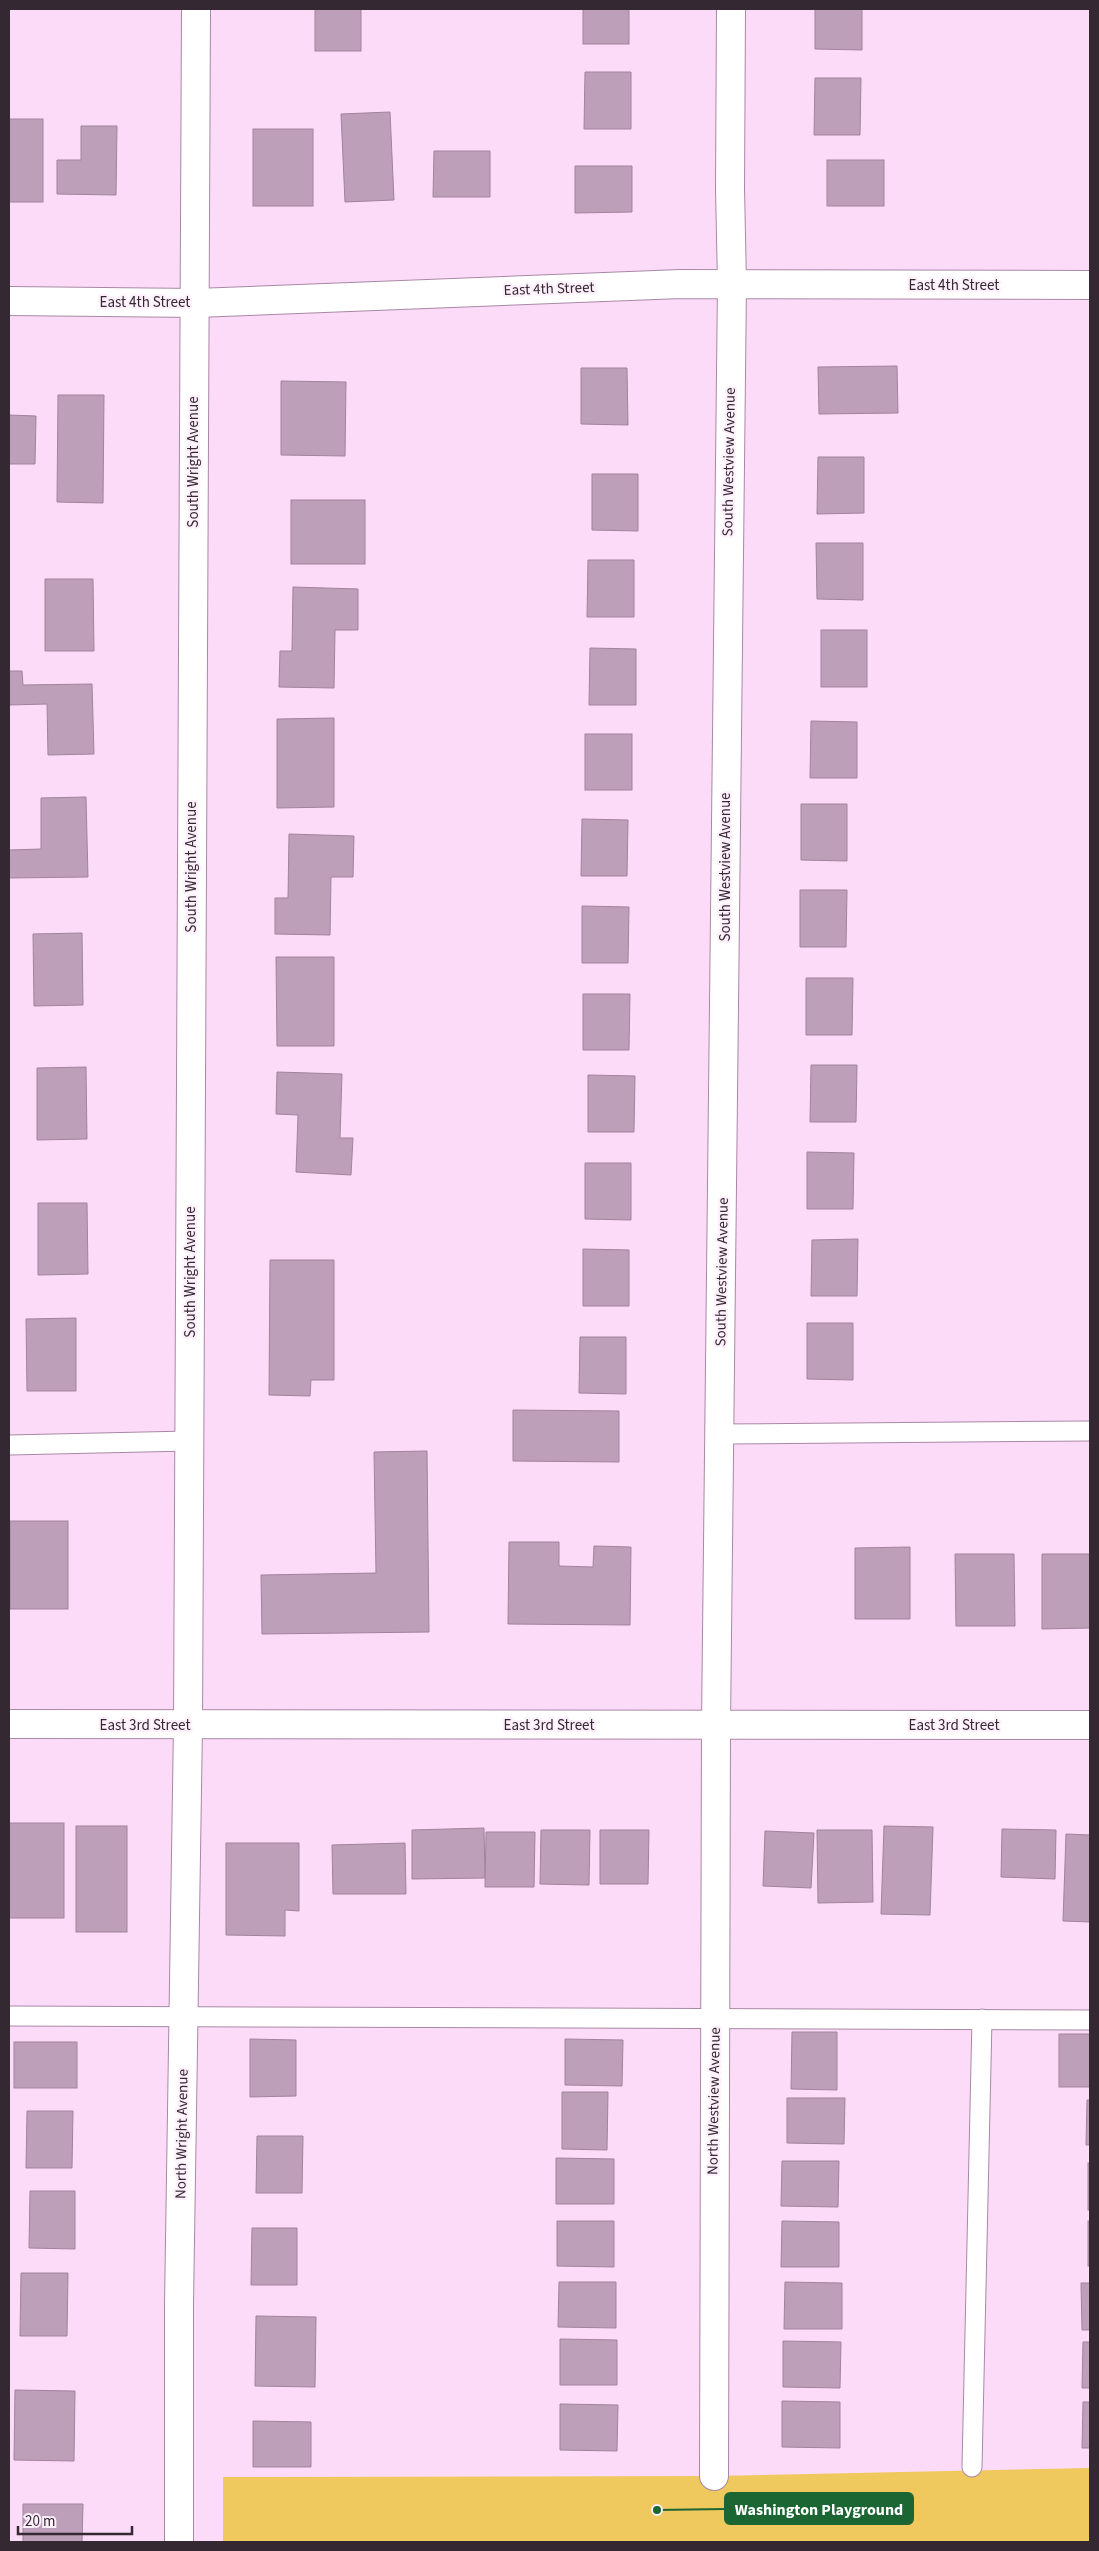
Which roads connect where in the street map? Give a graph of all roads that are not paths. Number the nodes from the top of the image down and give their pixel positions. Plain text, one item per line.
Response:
1 (196, 9) edge
2 (731, 9) edge
3 (732, 284) junction
4 (1090, 285) edge
5 (9, 301) edge
6 (196, 303) junction
7 (1090, 1431) edge
8 (720, 1434) junction
9 (189, 1442) junction
10 (9, 1445) edge
11 (9, 1724) edge
12 (188, 1725) junction
13 (716, 1725) junction
14 (1090, 1725) edge
15 (9, 2016) edge
16 (185, 2016) junction
17 (716, 2018) junction
18 (982, 2020) junction
19 (1090, 2020) edge
20 (972, 2467) dead end
21 (714, 2476) dead end
22 (179, 2542) edge

1 - 6 street, South Wright Avenue
2 - 3 street, South Westview Avenue
3 - 4 street, East 4th Street
3 - 6 street, East 4th Street
3 - 8 street, South Westview Avenue
5 - 6 street, East 4th Street
6 - 9 street, South Wright Avenue
7 - 8 lane
8 - 13 street, South Westview Avenue
9 - 10 lane
9 - 12 street, South Wright Avenue
11 - 12 street, East 3rd Street
12 - 13 street, East 3rd Street
12 - 16 street, North Wright Avenue
13 - 14 street, East 3rd Street
13 - 17 street, North Westview Avenue
15 - 16 lane
16 - 17 lane
16 - 22 street, North Wright Avenue
17 - 18 lane
17 - 21 street, North Westview Avenue
18 - 19 lane
18 - 20 lane

